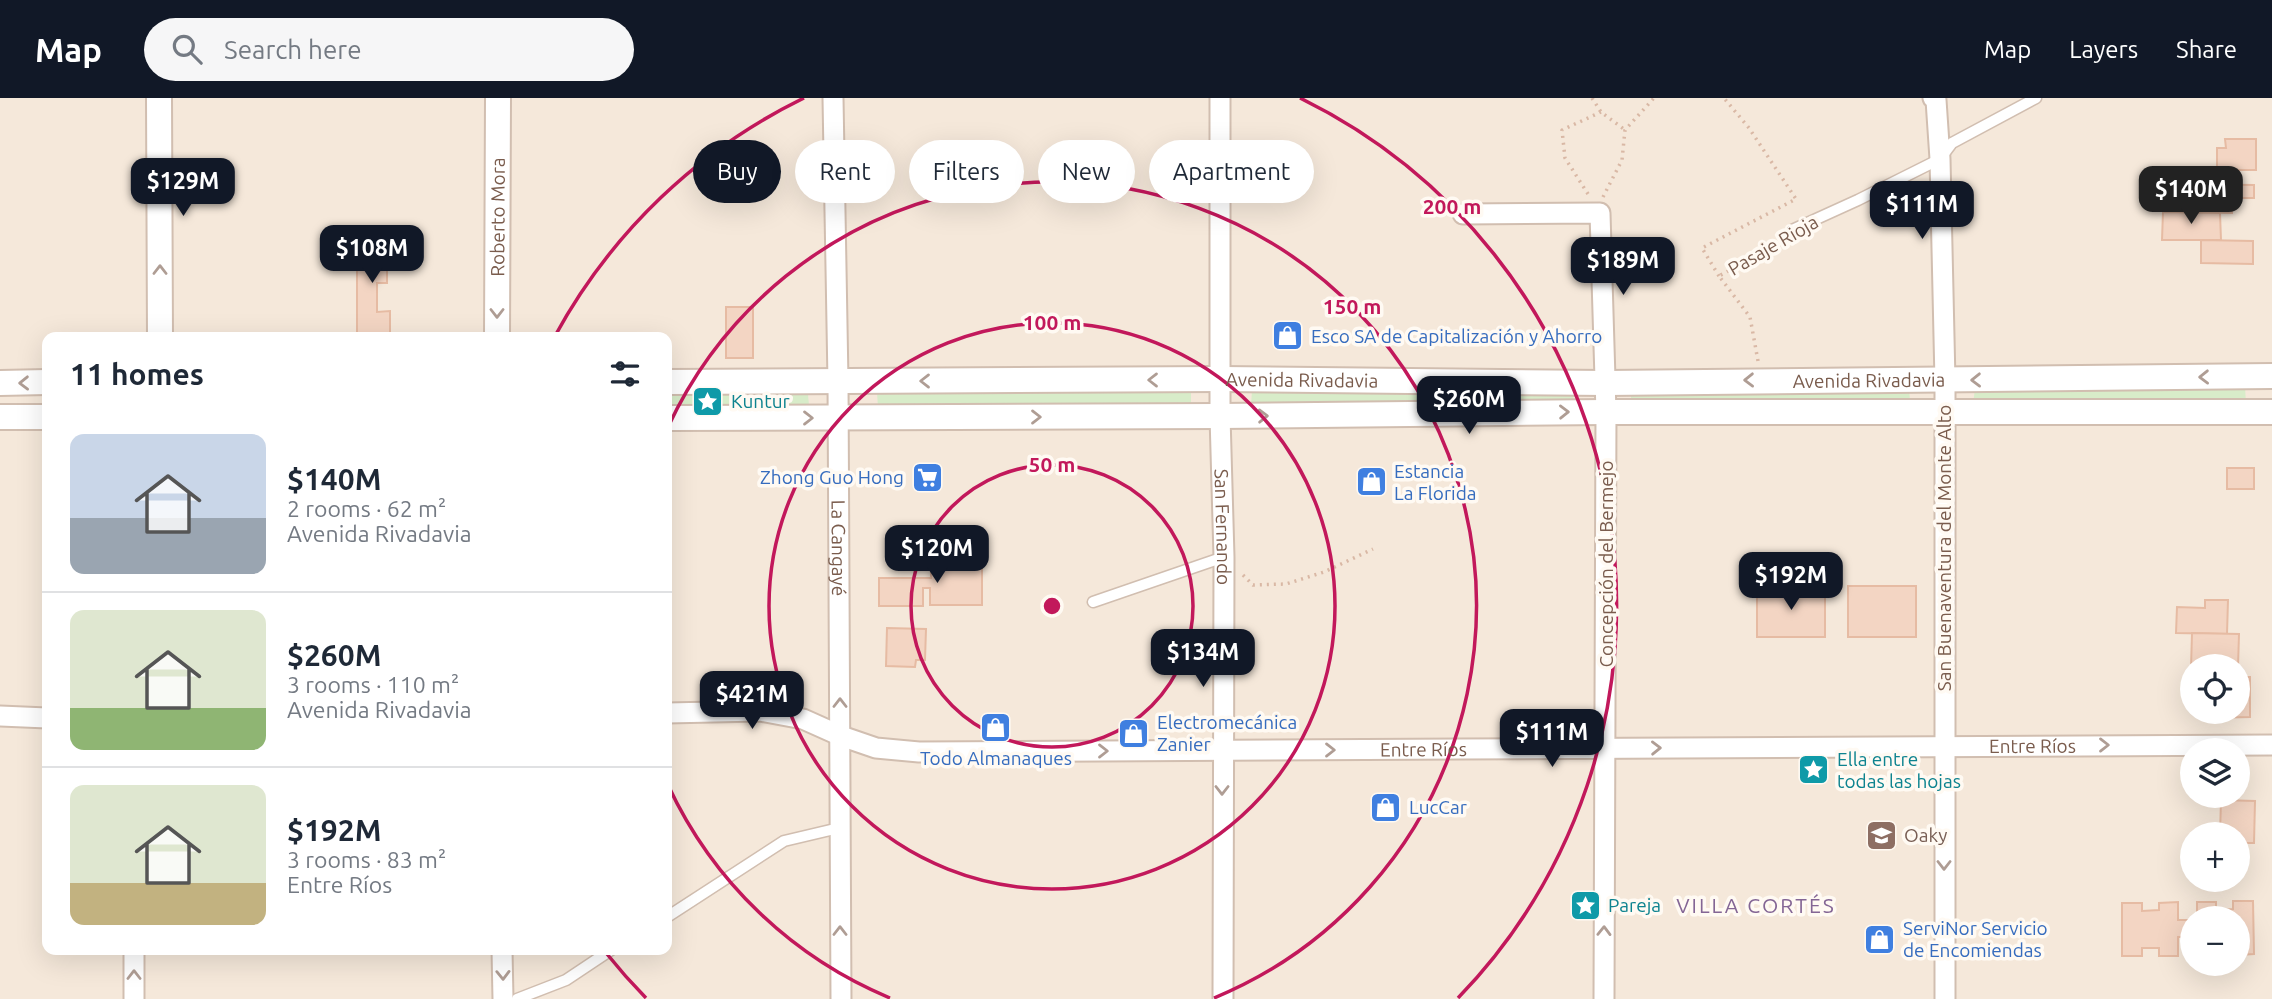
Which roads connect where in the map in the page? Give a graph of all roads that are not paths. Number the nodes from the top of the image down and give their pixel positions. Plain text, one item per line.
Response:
1 (159, 98) edge
2 (498, 98) edge
3 (833, 98) edge
4 (1220, 98) edge
5 (1933, 98) edge
6 (2036, 98) edge
7 (1940, 159) junction
8 (1463, 214) dead end
9 (1792, 230) road end
10 (160, 332) edge
11 (497, 332) edge
12 (2272, 376) edge
13 (1221, 379) junction
14 (1945, 381) junction
15 (42, 382) edge
16 (672, 382) edge
17 (838, 382) junction
18 (0, 383) edge
19 (1606, 383) junction
20 (1606, 412) junction
21 (2272, 412) edge
22 (1944, 414) junction
23 (1220, 416) junction
24 (0, 417) edge
25 (42, 417) edge
26 (672, 418) edge
27 (838, 418) junction
28 (1224, 557) junction
29 (1093, 602) dead end
30 (672, 713) edge
31 (0, 716) edge
32 (42, 718) edge
33 (841, 736) junction
34 (1944, 744) junction
35 (2272, 745) edge
36 (1606, 749) junction
37 (1222, 751) junction
38 (839, 828) junction
39 (672, 914) edge
40 (134, 955) edge
41 (502, 955) edge
42 (604, 955) edge
43 (134, 999) edge
44 (503, 999) edge
45 (517, 999) edge
46 (841, 999) edge
47 (1223, 999) edge
48 (1604, 999) edge
49 (1945, 999) edge

10 -> 1 street
2 -> 11 street, Roberto Mora
3 - 17 street, La Cangayé
4 - 13 street, San Fernando
5 - 7 street, San Buenaventura del Monte Alto
6 - 7 lane, Pasaje Rioja
7 - 9 lane, Pasaje Rioja
7 - 14 street, San Buenaventura del Monte Alto
8 - 19 street, Concepción del Bermejo
12 -> 14 street, Avenida Rivadavia
13 -> 17 street, Avenida Rivadavia
13 - 19 street, Avenida Rivadavia
13 - 23 street, San Fernando
14 -> 19 street, Avenida Rivadavia
14 - 22 street, San Buenaventura del Monte Alto
15 -> 18 street
16 - 17 street, Avenida Rivadavia
17 - 27 street, La Cangayé
19 - 20 street, Concepción del Bermejo
20 - 22 street, Avenida Rivadavia
23 -> 20 street, Avenida Rivadavia
20 - 36 street, Concepción del Bermejo
21 - 22 street, Avenida Rivadavia
22 - 34 street, San Buenaventura del Monte Alto
27 -> 23 street, Avenida Rivadavia
23 - 28 street, San Fernando
24 - 25 street
26 -> 27 street, Avenida Rivadavia
33 -> 27 street, La Cangayé
28 - 29 lane
28 - 37 street, San Fernando
30 - 33 street, Entre Ríos
31 - 32 street
33 -> 37 street, Entre Ríos
33 - 38 street, La Cangayé
34 -> 35 street, Entre Ríos
36 -> 34 street, Entre Ríos
34 -> 49 street, San Buenaventura del Monte Alto
37 -> 36 street, Entre Ríos
48 -> 36 street, Concepción del Bermejo
37 -> 47 street, San Fernando
38 - 39 lane
46 -> 38 street, La Cangayé
43 -> 40 street
41 -> 44 street
42 - 45 lane

